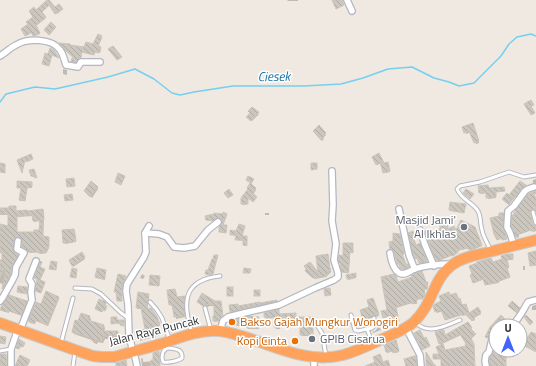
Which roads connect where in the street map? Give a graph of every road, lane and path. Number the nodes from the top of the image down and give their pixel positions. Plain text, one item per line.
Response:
1 (347, 0) edge
2 (352, 11) dead end
3 (1, 55) edge
4 (100, 62) dead end
5 (332, 171) dead end
6 (536, 175) edge
7 (534, 187) dead end
8 (399, 209) dead end
9 (533, 212) dead end
10 (218, 222) dead end
11 (536, 223) edge
12 (149, 226) dead end
13 (420, 230) dead end
14 (145, 233) junction
15 (536, 240) edge
16 (18, 241) dead end
17 (514, 245) junction
18 (491, 252) junction
19 (390, 253) dead end
20 (36, 262) dead end
21 (453, 264) junction
22 (434, 266) junction
23 (415, 269) junction
24 (220, 276) dead end
25 (75, 288) dead end
26 (73, 298) dead end
27 (536, 300) edge
28 (0, 301) edge
29 (150, 302) dead end
30 (205, 308) dead end
31 (351, 315) dead end
32 (128, 318) junction
33 (374, 318) dead end
34 (518, 318) edge
35 (313, 319) dead end
36 (460, 320) dead end
37 (414, 322) junction
38 (0, 323) edge
39 (406, 328) junction
40 (368, 329) junction
41 (19, 330) junction
42 (216, 331) junction
43 (192, 334) junction
44 (167, 344) junction
45 (372, 344) junction
46 (61, 345) junction
47 (11, 349) junction
48 (76, 350) junction
49 (0, 351) edge
50 (133, 352) junction
51 (488, 353) edge
52 (326, 359) junction
53 (314, 362) edge
54 (11, 366) edge
55 (73, 366) edge
56 (137, 366) edge
57 (421, 366) edge
58 (486, 366) edge

1 - 2 street
3 - 4 street
5 - 42 street
6 - 18 lane
7 - 17 street
8 - 23 street
9 - 11 lane
10 - 14 street
12 - 14 street
13 - 22 street
14 - 32 street
15 - 17 highway, Jalan Raya Puncak
16 - 28 street
17 - 18 highway, Jalan Raya Puncak
18 - 21 highway, Jalan Raya Puncak
19 - 23 street
20 - 41 street
21 - 22 street
21 - 37 highway, Jalan Raya Puncak
22 - 23 street
24 - 43 lane
25 - 32 lane
26 - 46 lane
27 - 34 street
29 - 44 lane
30 - 42 lane
31 - 40 lane
32 - 50 street
33 - 40 lane
35 - 52 lane
36 - 37 lane
37 - 39 highway, Jalan Raya Puncak
38 - 41 highway, Jalan Raya Puncak
39 - 45 highway, Jalan Raya Puncak
39 - 57 street
40 - 45 lane
41 - 46 highway, Jalan Raya Puncak
41 - 47 street
42 - 43 highway, Jalan Raya Puncak
42 - 53 highway, Jalan Raya Puncak
43 - 44 highway, Jalan Raya Puncak
44 - 44 lane
44 - 50 highway, Jalan Raya Puncak
45 - 52 highway, Jalan Raya Puncak
46 - 48 highway, Jalan Raya Puncak
47 - 49 lane
47 - 54 street
48 - 50 highway, Jalan Raya Puncak
48 - 55 lane
50 - 56 street
51 - 58 street
52 - 53 highway, Jalan Raya Puncak

